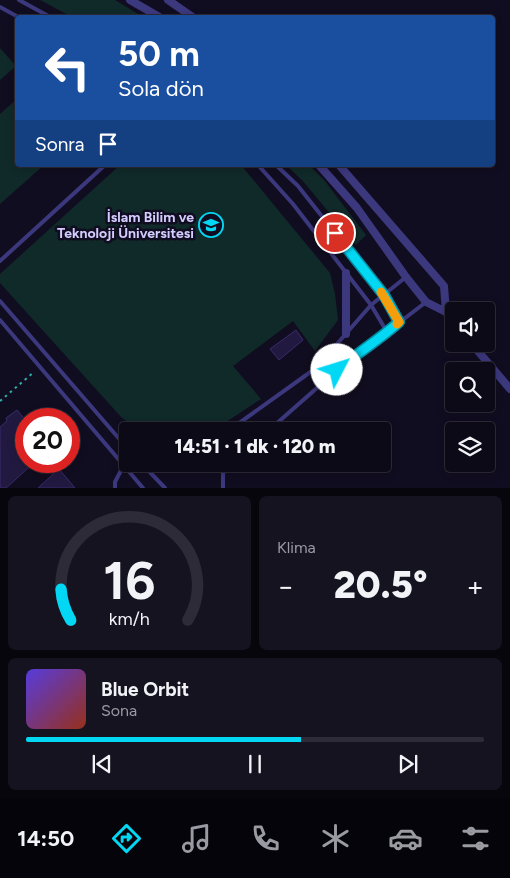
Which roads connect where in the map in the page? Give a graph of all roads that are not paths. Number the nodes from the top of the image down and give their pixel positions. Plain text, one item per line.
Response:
1 (19, 0) edge
2 (130, 0) edge
3 (168, 0) edge
4 (0, 7) edge
5 (15, 15) edge
6 (46, 15) edge
7 (156, 15) edge
8 (190, 15) edge
9 (103, 167) edge
10 (260, 167) edge
11 (278, 167) edge
12 (321, 167) edge
13 (341, 167) edge
14 (0, 261) edge
15 (346, 273) junction
16 (406, 277) junction
17 (384, 295) junction
18 (0, 302) edge
19 (426, 302) junction
20 (445, 302) edge
21 (371, 305) junction
22 (445, 312) edge
23 (0, 320) edge
24 (399, 322) junction
25 (387, 332) junction
26 (346, 334) junction
27 (479, 352) edge
28 (510, 389) edge
29 (241, 422) edge
30 (278, 422) edge
31 (119, 439) edge
32 (119, 460) edge
33 (120, 472) edge
34 (129, 472) edge
35 (150, 472) edge
36 (223, 473) edge
37 (115, 488) edge
38 (143, 488) edge
39 (165, 488) edge
40 (223, 488) edge

1 - 6 lane
2 - 7 street
3 - 8 street
4 - 5 lane
9 - 14 lane
10 - 15 lane
11 - 17 lane
12 - 16 street
13 - 20 street
15 - 21 lane
15 - 26 street
16 - 17 lane
16 - 19 street
17 - 21 lane
17 - 24 lane
18 - 31 lane
19 - 22 street
19 - 24 lane
21 - 25 lane
21 - 26 lane
23 - 32 lane
24 - 25 lane
25 - 30 lane
26 - 29 lane
27 - 28 street
33 - 37 lane
34 - 38 lane
35 - 39 lane
36 - 40 lane

